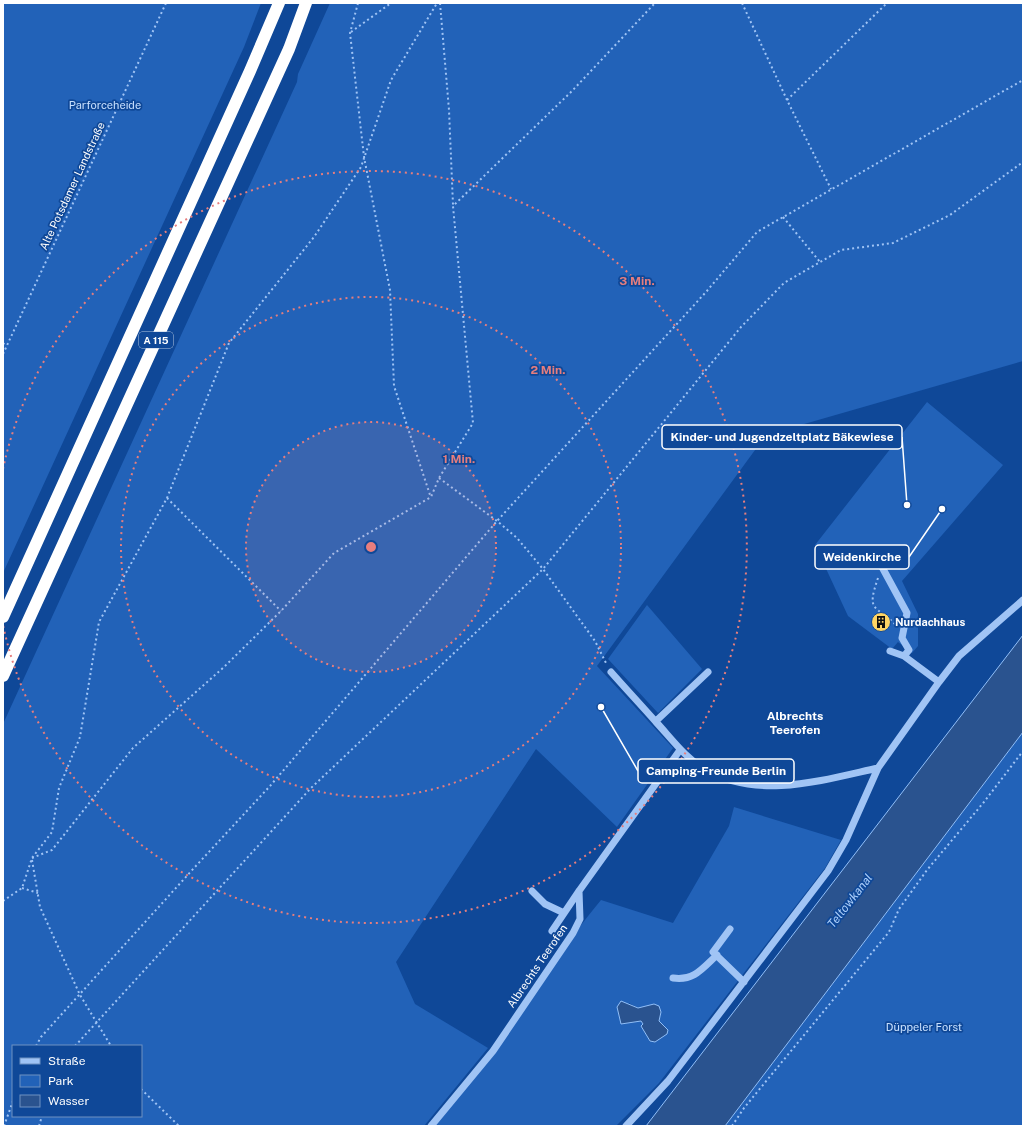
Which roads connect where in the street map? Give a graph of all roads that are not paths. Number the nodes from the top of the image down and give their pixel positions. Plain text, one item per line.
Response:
1 (279, 3) edge
2 (306, 3) edge
3 (882, 567) road end
4 (1023, 600) edge
5 (3, 617) edge
6 (890, 652) dead end
7 (904, 656) junction
8 (611, 672) road end
9 (708, 672) dead end
10 (3, 676) edge
11 (939, 682) junction
12 (656, 721) junction
13 (677, 749) junction
14 (878, 768) junction
15 (532, 891) dead end
16 (578, 891) junction
17 (564, 913) junction
18 (730, 929) dead end
19 (552, 931) dead end
20 (717, 955) junction
21 (673, 978) dead end
22 (744, 982) junction
23 (431, 1126) edge
24 (626, 1126) edge

1 - 5 highway, A 115
2 - 10 highway, A 115
3 - 7 street
4 - 11 street
6 - 7 street
7 - 11 street
8 - 12 street
9 - 12 street
11 - 14 street
12 - 13 street
13 - 14 street
13 - 16 street
14 - 22 street
15 - 17 street
16 - 17 street
16 - 23 street, Albrechts Teerofen
17 - 19 street
18 - 20 street
20 - 21 street
20 - 22 street
22 - 24 street

